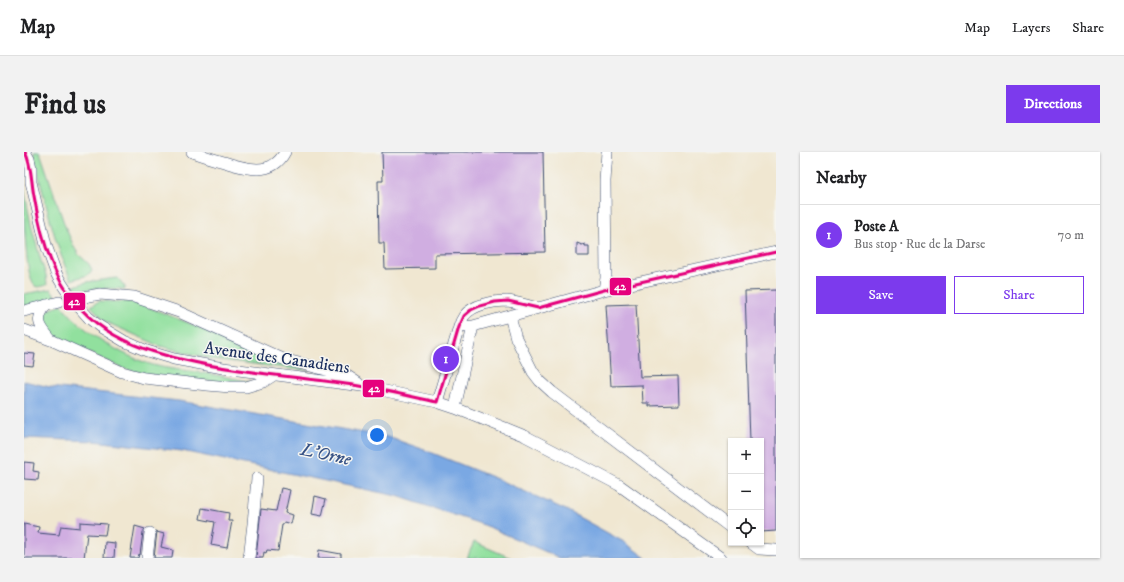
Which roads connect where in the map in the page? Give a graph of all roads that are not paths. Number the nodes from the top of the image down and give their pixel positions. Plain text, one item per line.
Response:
1 (25, 152) edge
2 (192, 152) edge
3 (284, 152) edge
4 (607, 152) edge
5 (24, 170) edge
6 (31, 182) junction
7 (776, 252) edge
8 (604, 290) junction
9 (84, 298) dead end
10 (59, 302) dead end
11 (46, 305) junction
12 (538, 308) junction
13 (24, 311) edge
14 (510, 316) junction
15 (473, 326) junction
16 (458, 327) junction
17 (24, 330) edge
18 (51, 340) junction
19 (274, 375) junction
20 (362, 386) junction
21 (437, 402) junction
22 (454, 408) junction
23 (257, 478) dead end
24 (728, 526) edge
25 (150, 533) dead end
26 (755, 546) edge
27 (776, 550) edge
28 (147, 558) edge
29 (249, 558) edge
30 (721, 558) edge
31 (770, 558) edge

1 - 6 street, Avenue des Canadiens
2 - 3 street
4 - 8 street
5 - 6 street, Avenue des Canadiens
6 - 19 street, Avenue des Canadiens, bridge
7 - 8 street
8 - 12 street
9 - 20 street
10 - 11 street
11 - 13 street
11 - 18 street
12 - 14 street
12 - 16 street
14 - 15 street
14 - 24 street
15 - 16 street
15 - 22 street
16 - 21 street
17 - 18 street
18 - 19 street
19 - 20 street, Avenue des Canadiens
20 - 21 street, Avenue des Canadiens
21 - 22 street, Avenue des Canadiens
22 - 30 street, Avenue des Canadiens
23 - 29 street
25 - 28 street
26 - 27 street
26 - 31 street

